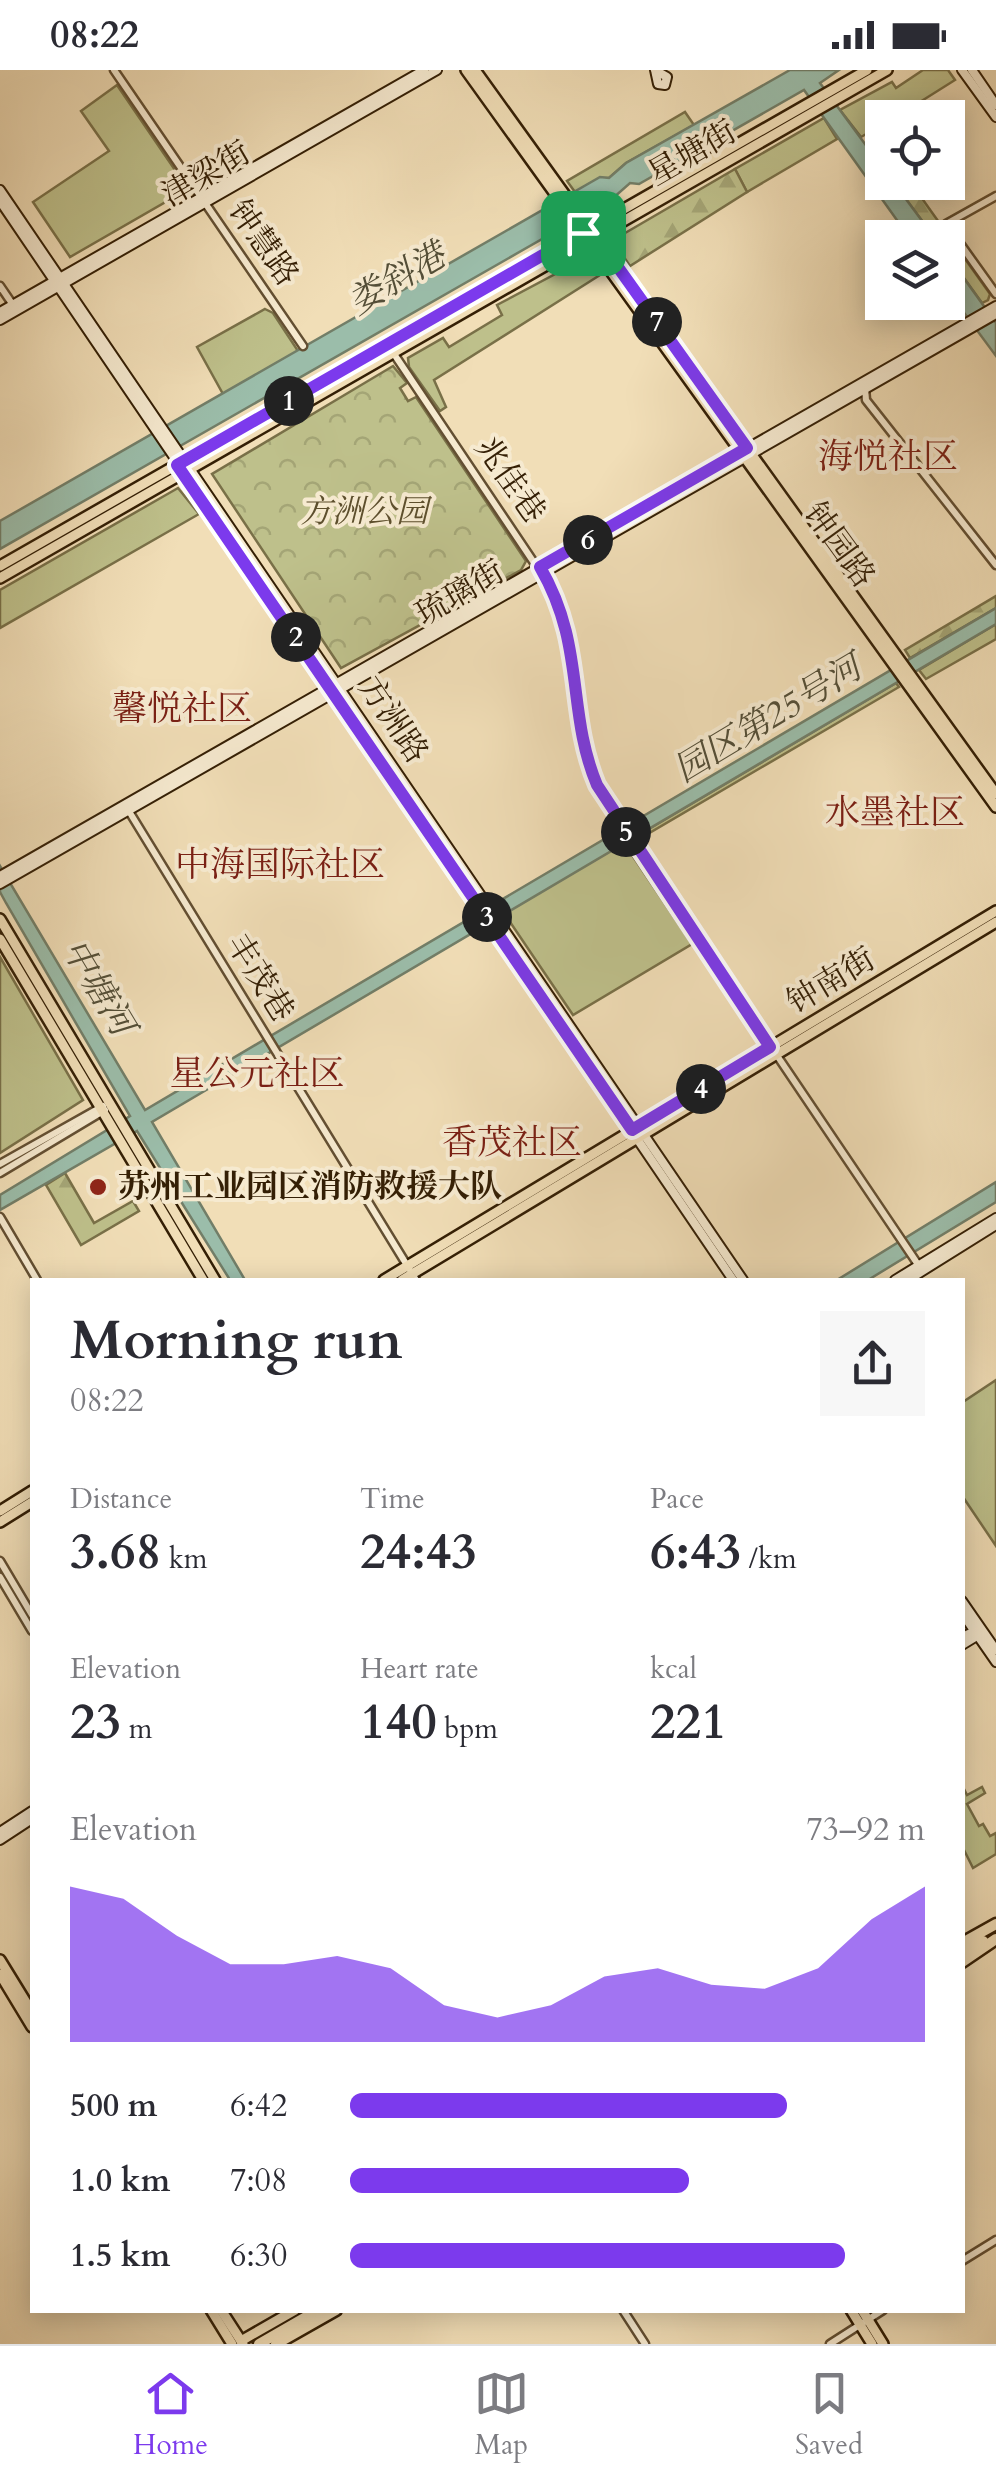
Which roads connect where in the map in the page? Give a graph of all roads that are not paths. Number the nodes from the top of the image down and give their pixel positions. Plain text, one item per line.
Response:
1 (114, 70) edge
2 (424, 70) edge
3 (437, 70) edge
4 (466, 70) edge
5 (475, 70) edge
6 (867, 70) edge
7 (887, 70) edge
8 (962, 70) edge
9 (972, 70) edge
10 (830, 97) junction
11 (996, 106) edge
12 (996, 117) edge
13 (0, 190) edge
14 (996, 196) edge
15 (564, 199) junction
16 (204, 200) junction
17 (0, 201) edge
18 (590, 235) junction
19 (59, 282) junction
20 (0, 286) edge
21 (996, 294) edge
22 (14, 308) junction
23 (992, 312) edge
24 (0, 316) edge
25 (303, 346) dead end
26 (390, 348) junction
27 (863, 385) junction
28 (853, 391) junction
29 (866, 400) junction
30 (746, 452) junction
31 (184, 466) junction
32 (996, 564) edge
33 (0, 566) edge
34 (541, 570) junction
35 (0, 578) edge
36 (908, 676) junction
37 (337, 689) junction
38 (996, 794) edge
39 (127, 807) junction
40 (996, 807) edge
41 (3, 878) edge
42 (996, 910) edge
43 (0, 919) edge
44 (996, 922) edge
45 (0, 940) edge
46 (772, 1051) junction
47 (104, 1108) junction
48 (638, 1133) junction
49 (124, 1140) junction
50 (0, 1164) edge
51 (0, 1173) edge
52 (0, 1216) edge
53 (996, 1222) edge
54 (920, 1268) junction
55 (412, 1273) edge
56 (36, 1278) edge
57 (202, 1278) edge
58 (214, 1278) edge
59 (732, 1278) edge
60 (742, 1278) edge
61 (899, 1278) edge
62 (910, 1278) edge
63 (30, 1493) edge
64 (30, 1503) edge
65 (0, 1511) edge
66 (0, 1522) edge
67 (0, 1561) edge
68 (0, 1577) edge
69 (965, 1608) edge
70 (30, 1612) edge
71 (965, 1617) edge
72 (30, 1629) edge
73 (978, 1632) junction
74 (965, 1636) edge
75 (965, 1643) edge
76 (996, 1650) edge
77 (996, 1662) edge
78 (30, 1816) edge
79 (0, 1836) edge
80 (996, 1921) edge
81 (996, 1937) edge
82 (965, 1938) edge
83 (965, 1956) edge
84 (0, 1960) edge
85 (0, 1974) edge
86 (30, 2009) edge
87 (30, 2024) edge
88 (996, 2240) edge
89 (965, 2259) edge
90 (214, 2313) edge
91 (224, 2313) edge
92 (290, 2313) edge
93 (307, 2313) edge
94 (309, 2313) edge
95 (331, 2313) edge
96 (340, 2313) edge
97 (625, 2313) edge
98 (863, 2318) edge
99 (242, 2343) edge
100 (259, 2344) edge
101 (276, 2344) edge
102 (285, 2344) edge
103 (645, 2344) edge
104 (830, 2344) edge
105 (872, 2344) edge
106 (883, 2344) edge

1 - 16 street, 钟慧路
2 - 16 main road, 津梁街
3 - 16 main road, 津梁街
4 - 15 main road, 钟园路
5 - 15 main road, 钟园路
6 - 10 main road, 星塘街
7 - 10 main road, 星塘街
8 - 12 main road
9 - 11 main road
10 - 18 main road, 星塘街
13 - 19 main road, 方洲路
14 - 21 street
15 - 18 main road, 钟园路
16 - 19 main road, 津梁街
16 - 25 street, 钟慧路
17 - 19 main road, 方洲路
18 - 26 main road, 星塘街
18 - 30 main road, 钟园路
19 - 22 main road, 津梁街
19 - 31 main road, 方洲路
20 - 22 street
22 - 24 main road, 津梁街
23 - 27 main road, 琉璃街
26 - 31 main road, 星塘街
26 - 34 street, 兆佳巷
27 - 28 main road, 琉璃街
27 - 29 street
28 - 29 street
28 - 30 main road, 琉璃街
29 - 32 street
30 - 34 main road, 琉璃街
30 - 36 main road, 钟园路
31 - 33 main road, 星塘街
31 - 35 main road, 星塘街
31 - 37 main road, 方洲路
34 - 37 main road, 琉璃街
34 - 46 street, 兆佳巷
36 - 38 main road, 钟园路
36 - 40 main road, 钟园路
37 - 39 main road, 琉璃街
37 - 48 main road, 方洲路
39 - 41 main road, 琉璃街
39 - 55 street, 丰茂巷
42 - 46 main road, 钟南街
43 - 47 main road
44 - 46 main road, 钟南街
45 - 47 main road
46 - 48 main road, 钟南街
46 - 54 street, 兆佳巷
47 - 49 main road
47 - 50 street
47 - 51 street
48 - 55 main road, 钟南街
48 - 59 main road, 方洲路
48 - 60 main road, 方洲路
49 - 57 main road
49 - 58 main road
52 - 56 street
53 - 54 main road
54 - 61 main road
54 - 62 main road
63 - 65 main road
64 - 66 main road
67 - 70 street
68 - 72 street
69 - 73 main road
71 - 73 main road
73 - 74 main road
73 - 75 main road
73 - 76 main road
73 - 77 main road
78 - 79 main road
80 - 82 highway
81 - 83 highway
84 - 86 main road
85 - 87 main road
88 - 89 street
90 - 99 main road
91 - 99 main road
92 - 99 main road
93 - 99 main road
94 - 100 highway
95 - 101 highway
96 - 102 main road
97 - 103 street
98 - 104 street
98 - 105 main road
98 - 106 main road

